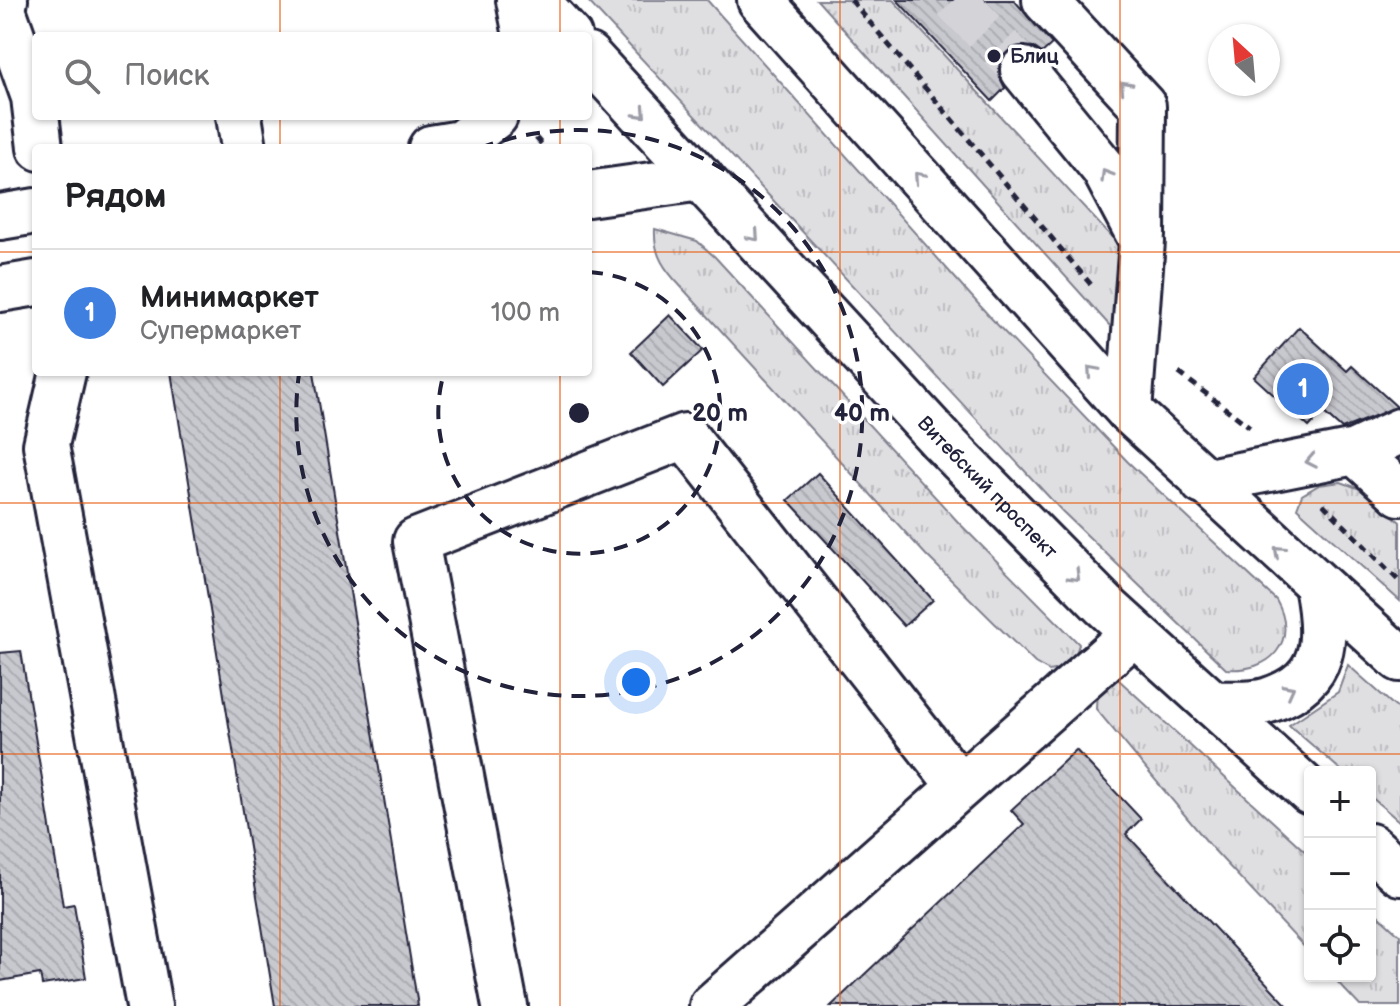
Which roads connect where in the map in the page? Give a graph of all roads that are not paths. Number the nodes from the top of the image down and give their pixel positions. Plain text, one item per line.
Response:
1 (519, 0) edge
2 (536, 0) edge
3 (760, 0) edge
4 (1045, 0) edge
5 (3, 5) edge
6 (525, 32) edge
7 (565, 32) edge
8 (592, 60) edge
9 (1023, 70) tunnel mouth
10 (32, 88) edge
11 (37, 120) edge
12 (240, 120) edge
13 (514, 125) edge
14 (40, 144) edge
15 (243, 144) edge
16 (455, 144) edge
17 (701, 178) junction
18 (592, 193) edge
19 (32, 212) edge
20 (0, 217) edge
21 (1142, 241) junction
22 (32, 284) edge
23 (0, 289) edge
24 (62, 376) edge
25 (1129, 411) junction
26 (1400, 431) edge
27 (1355, 452) junction
28 (1203, 482) junction
29 (1400, 493) edge
30 (1317, 585) junction
31 (1134, 633) junction
32 (1400, 659) edge
33 (1213, 704) junction
34 (959, 785) junction
35 (1304, 787) edge
36 (1376, 851) edge
37 (1400, 873) edge
38 (149, 1006) edge
39 (505, 1006) edge
40 (712, 1006) edge

1 - 6 main road
2 - 7 main road
25 -> 3 main road
21 -> 4 main road
5 - 10 main road
8 -> 17 main road, Витебский проспект
21 -> 9 main road
11 - 14 main road
12 - 15 main road
13 - 16 main road
17 - 18 main road
17 -> 31 main road, Витебский проспект
19 - 20 main road
21 - 25 main road
22 - 23 main road
24 - 38 main road
25 - 28 main road
26 - 27 main road
27 -> 28 main road
27 - 29 main road
30 -> 28 main road
30 - 32 main road
33 -> 30 main road
31 - 33 main road, Витебский проспект
31 - 34 main road
33 - 35 main road, Витебский проспект
34 - 39 main road
34 - 40 main road
36 - 37 main road

